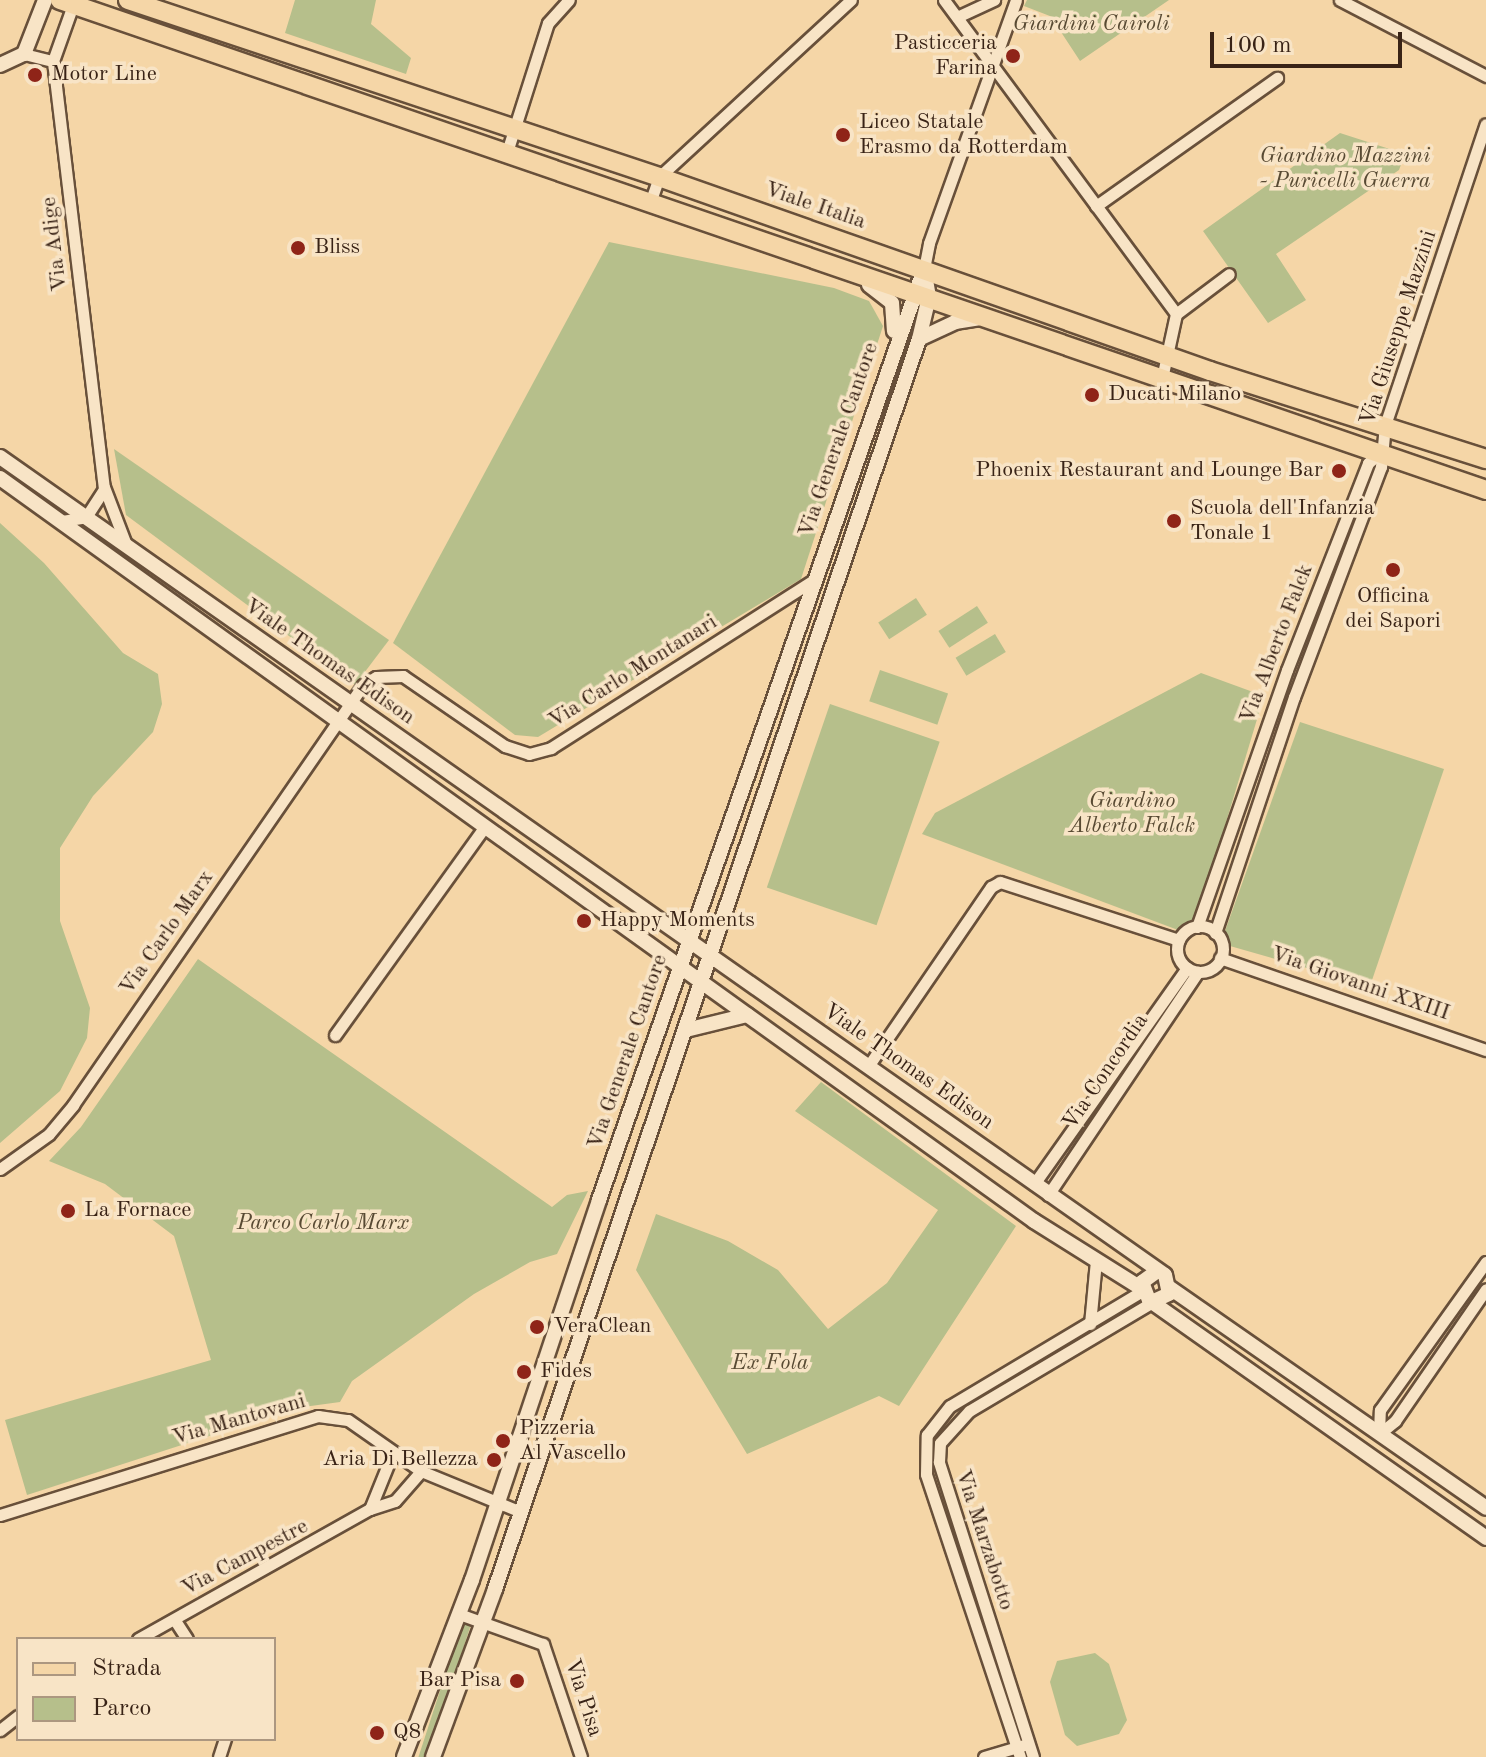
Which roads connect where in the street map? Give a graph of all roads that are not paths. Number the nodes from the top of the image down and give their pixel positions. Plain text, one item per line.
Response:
1 (45, 0) edge
2 (128, 0) edge
3 (569, 0) edge
4 (851, 0) edge
5 (944, 0) edge
6 (994, 0) edge
7 (1016, 0) edge
8 (1340, 0) edge
9 (69, 2) edge
10 (957, 17) junction
11 (24, 54) junction
12 (53, 61) junction
13 (990, 62) junction
14 (0, 65) edge
15 (1486, 76) edge
16 (1277, 78) dead end
17 (1486, 124) edge
18 (512, 130) junction
19 (507, 152) junction
20 (659, 177) junction
21 (650, 203) junction
22 (1096, 206) junction
23 (802, 255) junction
24 (924, 269) junction
25 (1229, 274) dead end
26 (921, 294) junction
27 (1176, 314) junction
28 (988, 318) junction
29 (919, 339) junction
30 (1170, 357) junction
31 (891, 359) junction
32 (1162, 378) junction
33 (1385, 425) junction
34 (1380, 453) junction
35 (0, 457) edge
36 (1486, 459) edge
37 (0, 478) edge
38 (104, 487) junction
39 (1486, 490) edge
40 (86, 517) junction
41 (62, 521) junction
42 (130, 548) junction
43 (815, 579) junction
44 (350, 703) junction
45 (340, 719) junction
46 (484, 828) junction
47 (634, 901) junction
48 (618, 923) junction
49 (1197, 927) junction
50 (1215, 933) junction
51 (1179, 940) junction
52 (689, 941) junction
53 (710, 956) junction
54 (1220, 958) junction
55 (682, 969) junction
56 (1192, 970) junction
57 (702, 982) junction
58 (747, 1015) junction
59 (686, 1030) junction
60 (335, 1035) dead end
61 (1486, 1050) edge
62 (869, 1065) junction
63 (0, 1169) edge
64 (1034, 1184) junction
65 (1048, 1195) junction
66 (1096, 1260) junction
67 (1486, 1262) edge
68 (1156, 1272) junction
69 (1170, 1288) junction
70 (1141, 1289) junction
71 (1486, 1289) edge
72 (1154, 1301) junction
73 (1090, 1324) junction
74 (1379, 1434) junction
75 (1366, 1451) junction
76 (393, 1452) junction
77 (421, 1471) junction
78 (498, 1504) junction
79 (1486, 1508) edge
80 (370, 1509) junction
81 (521, 1512) junction
82 (0, 1515) edge
83 (1486, 1538) edge
84 (459, 1614) junction
85 (176, 1622) junction
86 (484, 1622) junction
87 (142, 1637) edge
88 (186, 1637) edge
89 (16, 1718) edge
90 (0, 1730) edge
91 (1022, 1749) edge
92 (404, 1757) edge
93 (433, 1757) edge
94 (581, 1757) edge
95 (984, 1757) edge
96 (1033, 1757) edge

1 - 11 street
2 - 18 main road, Viale Italia
3 - 18 street
4 - 20 street
5 - 10 street
6 - 10 street
7 - 13 street, Via Generale Cantore
8 - 15 street
9 - 12 street, Via Adige
9 - 19 main road
10 - 13 street
11 - 12 street
11 - 14 street
12 - 38 street, Via Adige
13 - 22 street
13 - 24 street, Via Generale Cantore
16 - 22 street
17 - 33 street, Via Giuseppe Mazzini
18 - 19 street
18 - 20 main road, Viale Italia
19 - 21 main road
20 - 21 street
20 - 24 main road, Viale Italia
21 - 23 main road
22 - 27 street
23 - 26 main road
23 - 31 street
24 - 26 street, Via Generale Cantore
24 - 30 main road, Viale Italia
25 - 27 street
26 - 28 main road
26 - 29 street, Via Generale Cantore
26 - 31 street, Via Generale Cantore
27 - 30 street
28 - 29 street
28 - 32 main road
29 - 53 street, Via Generale Cantore
30 - 32 street
30 - 33 main road, Viale Italia
31 - 43 street, Via Generale Cantore
32 - 34 main road
33 - 34 street, Via Giuseppe Mazzini
33 - 36 main road, Viale Italia
34 - 39 main road
34 - 49 street, Via Alberto Falck
34 - 50 street, Via Alberto Falck
35 - 40 street, Viale Thomas Edison
37 - 41 street, Viale Thomas Edison
38 - 40 street
38 - 42 street, Via Adige
40 - 41 street
40 - 42 street, Viale Thomas Edison
41 - 45 street, Viale Thomas Edison
42 - 44 street, Viale Thomas Edison
43 - 44 street, Via Carlo Montanari
43 - 52 street, Via Generale Cantore
44 - 45 street, Via Carlo Marx
44 - 47 street, Viale Thomas Edison
45 - 46 street, Viale Thomas Edison
45 - 63 street, Via Carlo Marx
46 - 48 street, Viale Thomas Edison
46 - 60 street
47 - 48 street
47 - 52 street, Viale Thomas Edison
48 - 55 street, Viale Thomas Edison
49 - 50 street
49 - 51 street
50 - 54 street
51 - 56 street
51 - 62 street
52 - 53 street, Viale Thomas Edison
52 - 55 street, Via Generale Cantore
53 - 57 street, Via Generale Cantore
53 - 62 street, Viale Thomas Edison
54 - 56 street
54 - 61 street, Via Giovanni XXIII
55 - 57 street, Viale Thomas Edison
55 - 78 street, Via Generale Cantore
56 - 64 street, Via Concordia
56 - 65 street, Via Concordia
57 - 58 street, Viale Thomas Edison
57 - 59 street, Via Generale Cantore
58 - 59 street
58 - 66 street, Viale Thomas Edison
59 - 81 street, Via Generale Cantore
62 - 64 street, Viale Thomas Edison
64 - 65 street, Viale Thomas Edison
65 - 68 street, Viale Thomas Edison
66 - 70 street, Viale Thomas Edison
66 - 73 street
67 - 74 street
68 - 69 street
68 - 70 street
69 - 72 street
69 - 74 street
70 - 72 street
70 - 73 street, Via Marzabotto
71 - 74 street
72 - 75 street
72 - 91 street, Via Marzabotto
73 - 91 street, Via Marzabotto
74 - 75 street
74 - 79 street
75 - 83 street
76 - 77 street, Via Mantovani
76 - 80 street
76 - 82 street, Via Mantovani
77 - 78 street, Via Mantovani
77 - 80 street, Via Campestre
78 - 81 street, Via Mantovani
78 - 84 street, Via Generale Cantore
80 - 85 street, Via Campestre
81 - 86 street, Via Generale Cantore
84 - 86 street, Via Pisa
84 - 92 street, Via Generale Cantore
85 - 87 street, Via Campestre
85 - 88 street
86 - 93 street, Via Generale Cantore
86 - 94 street, Via Pisa
89 - 90 street
91 - 95 street
91 - 96 street, Via Marzabotto

